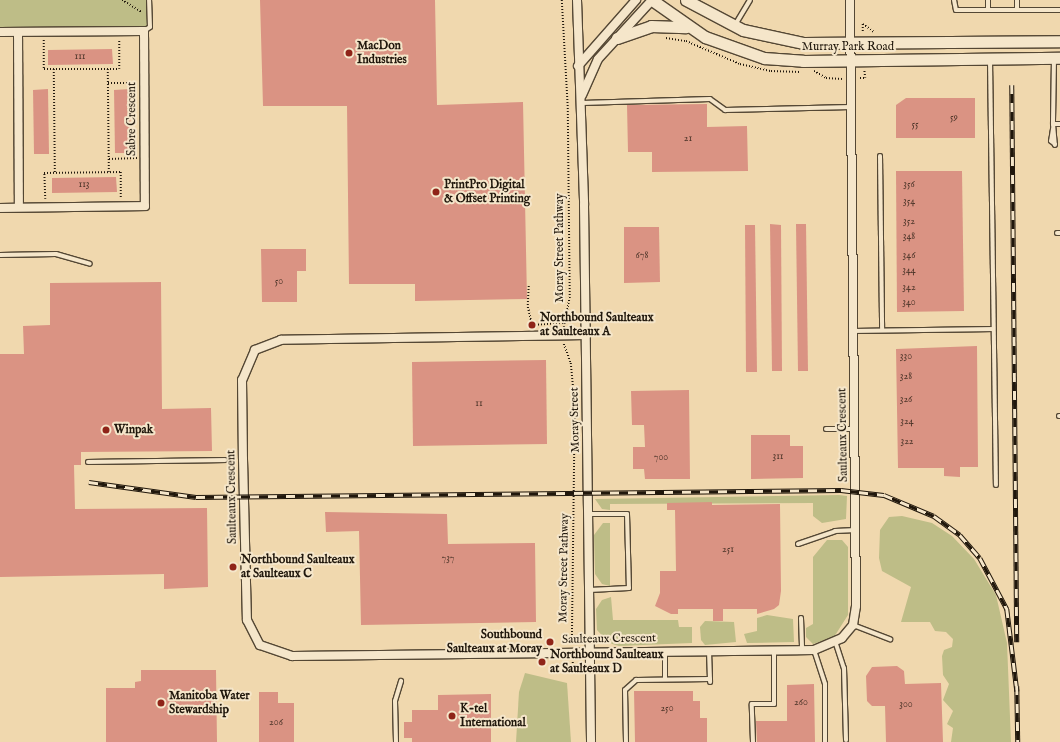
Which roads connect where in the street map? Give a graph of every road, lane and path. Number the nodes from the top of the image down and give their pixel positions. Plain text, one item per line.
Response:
1 (122, 0) edge
2 (149, 0) edge
3 (562, 0) edge
4 (577, 0) edge
5 (636, 0) edge
6 (652, 0) edge
7 (686, 0) edge
8 (750, 0) edge
9 (850, 0) edge
10 (954, 0) edge
11 (988, 0) edge
12 (1017, 0) edge
13 (988, 10) junction
14 (1017, 10) junction
15 (1060, 10) edge
16 (149, 15) junction
17 (687, 27) junction
18 (734, 27) junction
19 (119, 31) junction
20 (144, 31) junction
21 (0, 32) edge
22 (18, 32) junction
23 (44, 32) junction
24 (617, 38) junction
25 (1060, 40) edge
26 (850, 44) junction
27 (1058, 56) edge
28 (990, 59) junction
29 (851, 61) junction
30 (578, 66) junction
31 (54, 69) junction
32 (108, 69) junction
33 (108, 83) junction
34 (144, 83) junction
35 (582, 100) junction
36 (851, 107) junction
37 (1053, 124) junction
38 (1060, 124) edge
39 (1055, 145) dead end
40 (880, 156) dead end
41 (145, 158) junction
42 (109, 159) junction
43 (109, 172) junction
44 (55, 173) junction
45 (122, 206) junction
46 (19, 207) junction
47 (45, 207) junction
48 (0, 208) edge
49 (0, 255) edge
50 (90, 264) dead end
51 (529, 286) dead end
52 (564, 323) junction
53 (994, 329) junction
54 (854, 330) junction
55 (882, 330) junction
56 (586, 335) junction
57 (564, 336) junction
58 (855, 428) junction
59 (826, 429) dead end
60 (225, 460) dead end
61 (88, 462) dead end
62 (996, 485) dead end
63 (588, 514) junction
64 (856, 530) junction
65 (798, 544) dead end
66 (589, 590) junction
67 (801, 618) dead end
68 (853, 625) junction
69 (572, 637) dead end
70 (890, 640) dead end
71 (836, 644) junction
72 (710, 650) junction
73 (774, 650) junction
74 (802, 650) junction
75 (814, 650) junction
76 (665, 651) junction
77 (590, 652) junction
78 (665, 679) junction
79 (401, 681) dead end
80 (846, 740) dead end
81 (396, 742) edge
82 (591, 742) edge
83 (626, 742) edge
84 (753, 742) edge
85 (825, 742) edge

1 - 16 path
2 - 16 lane
3 - 52 path, Moray Street Pathway
4 - 30 street, Moray Street
5 - 30 street
6 - 17 street, Murray Park Road
6 - 24 street, Moray Street
7 - 18 street, Murray Park Road
8 - 18 lane
9 - 26 street, Saulteaux Crescent
10 - 13 lane
11 - 13 lane
12 - 14 lane
13 - 14 lane
14 - 15 lane
16 - 20 lane
17 - 24 street
17 - 29 street, Murray Park Road
18 - 26 street, Murray Park Road
19 - 20 street
19 - 23 street
19 - 32 path
20 - 34 street, Sabre Crescent
21 - 22 street
22 - 23 street
22 - 46 street
23 - 31 path
24 - 35 street, Moray Street
25 - 26 street, Murray Park Road
26 - 29 street, Saulteaux Crescent
27 - 28 street, Murray Park Road
27 - 37 lane
28 - 29 street, Murray Park Road
28 - 53 lane
29 - 36 street, Saulteaux Crescent
30 - 35 street, Moray Street
31 - 32 path
31 - 44 path
32 - 33 path
33 - 34 path
33 - 42 path
34 - 41 street, Sabre Crescent
35 - 36 lane
35 - 56 street, Moray Street
36 - 54 street, Saulteaux Crescent
37 - 38 lane
37 - 39 lane
40 - 55 lane
41 - 42 path
41 - 45 street, Sabre Crescent
42 - 43 path
43 - 44 path
43 - 45 path
44 - 47 path
45 - 47 street, Sabre Crescent
46 - 47 street, Sabre Crescent
46 - 48 street, Sabre Crescent
49 - 50 lane
51 - 52 path
52 - 57 path, Moray Street Pathway
53 - 55 lane
53 - 62 lane
54 - 55 lane
54 - 58 street, Saulteaux Crescent
56 - 57 street, Saulteaux Crescent
56 - 63 street, Moray Street
57 - 69 path, Moray Street Pathway
57 - 77 street, Saulteaux Crescent
58 - 59 lane
58 - 64 street, Saulteaux Crescent
60 - 61 lane
63 - 66 street, Moray Street
63 - 66 lane
64 - 65 lane
64 - 68 street, Saulteaux Crescent
66 - 77 street, Moray Street
67 - 74 lane
68 - 70 lane
68 - 71 street
71 - 75 street, Saulteaux Crescent
71 - 80 lane
72 - 73 street, Saulteaux Crescent
72 - 76 street, Saulteaux Crescent
72 - 78 lane
73 - 74 street, Saulteaux Crescent
73 - 84 lane
74 - 75 street, Saulteaux Crescent
75 - 85 lane
76 - 77 street, Saulteaux Crescent
76 - 78 lane
77 - 82 street, Moray Street
78 - 83 lane
79 - 81 lane

